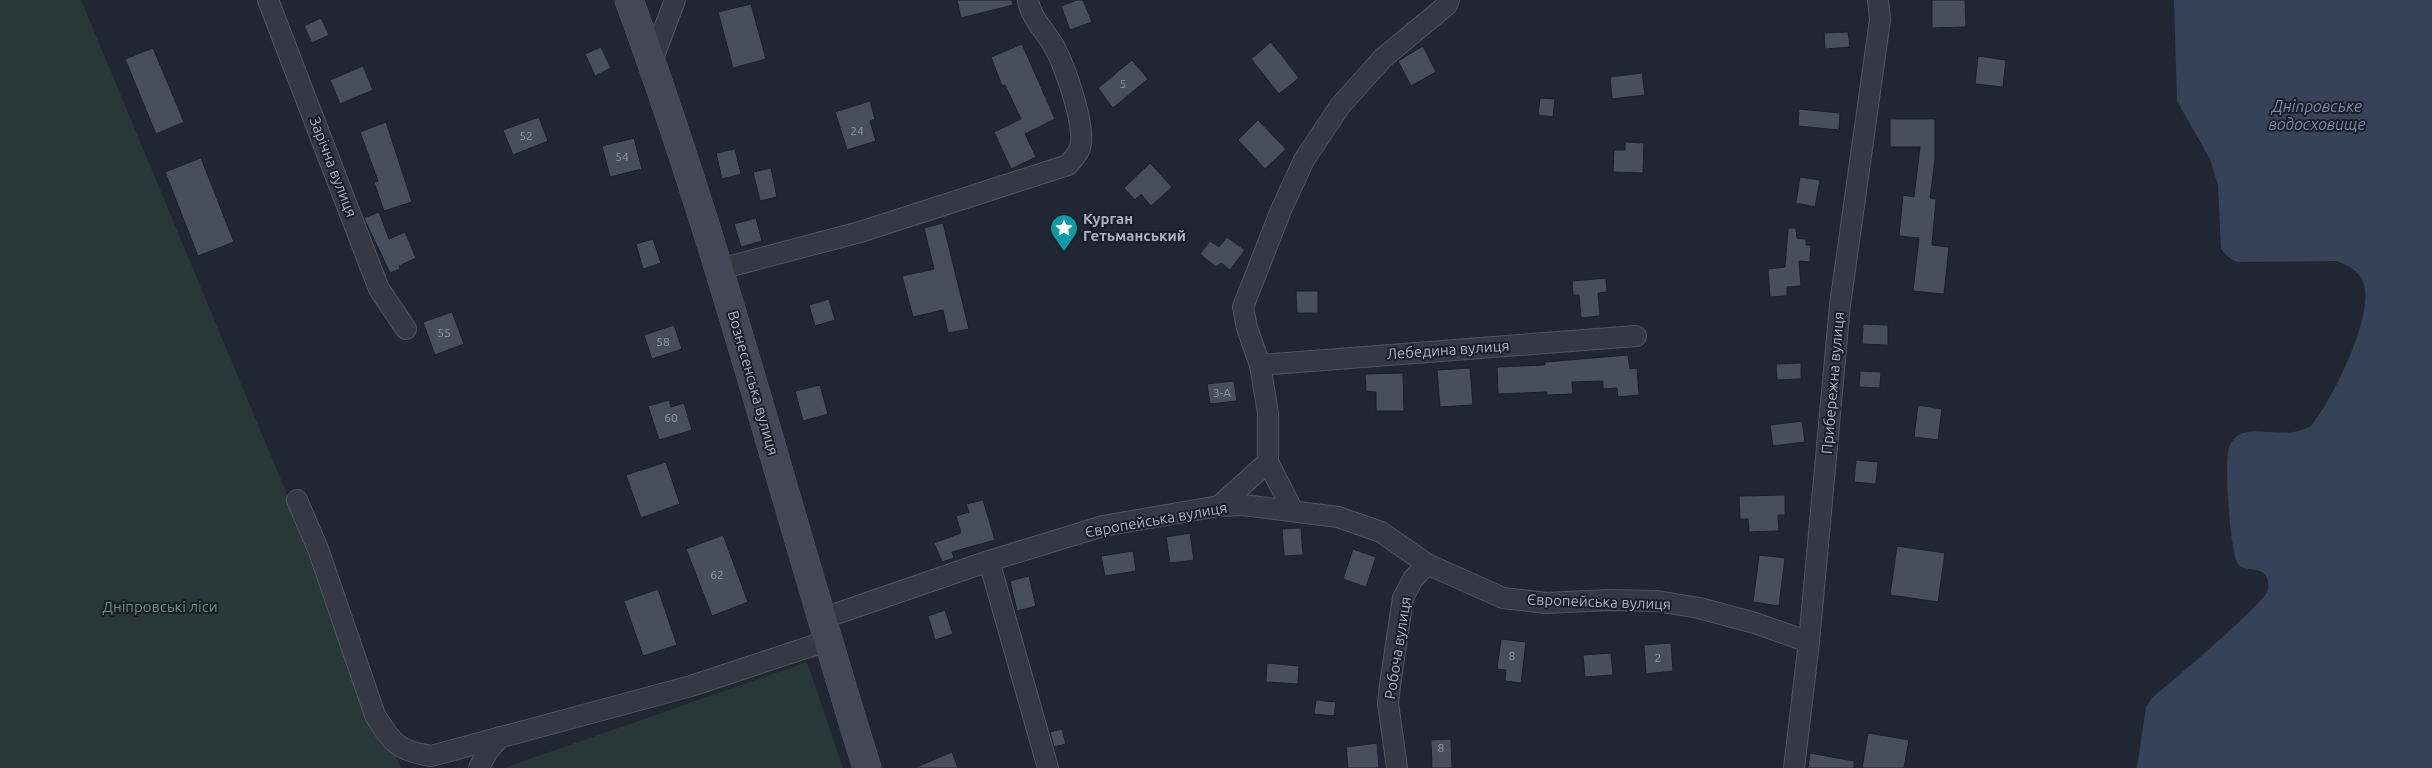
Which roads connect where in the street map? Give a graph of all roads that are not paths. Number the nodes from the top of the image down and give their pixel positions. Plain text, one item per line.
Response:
1 (268, 0) edge
2 (629, 0) edge
3 (675, 0) edge
4 (1028, 0) edge
5 (1449, 0) edge
6 (1878, 0) edge
7 (652, 61) junction
8 (720, 269) junction
9 (406, 329) dead end
10 (1636, 336) dead end
11 (1260, 365) junction
12 (1268, 462) junction
13 (298, 500) dead end
14 (1219, 506) junction
15 (1293, 511) junction
16 (989, 562) junction
17 (1427, 564) junction
18 (824, 630) junction
19 (1809, 642) junction
20 (500, 737) junction
21 (479, 768) edge
22 (868, 768) edge
23 (1048, 768) edge
24 (1397, 768) edge
25 (1794, 768) edge

1 - 9 street, Зарічна вулиця
2 - 7 main road, Вознесенська вулиця
3 - 7 street
4 - 8 street
5 - 11 street
6 - 19 street, Прибережна вулиця
7 - 8 main road, Вознесенська вулиця
8 - 18 main road, Вознесенська вулиця
10 - 11 street, Лебедина вулиця
11 - 12 street
12 - 14 street
12 - 15 street
13 - 20 street, Європейська вулиця
14 - 15 street, Європейська вулиця
14 - 16 street, Європейська вулиця
15 - 17 street, Європейська вулиця
16 - 18 street, Європейська вулиця
16 - 23 street
17 - 19 street, Європейська вулиця
17 - 24 street, Робоча вулиця
18 - 20 street, Європейська вулиця
18 - 22 main road, Вознесенська вулиця
19 - 25 street, Прибережна вулиця
20 - 21 street

